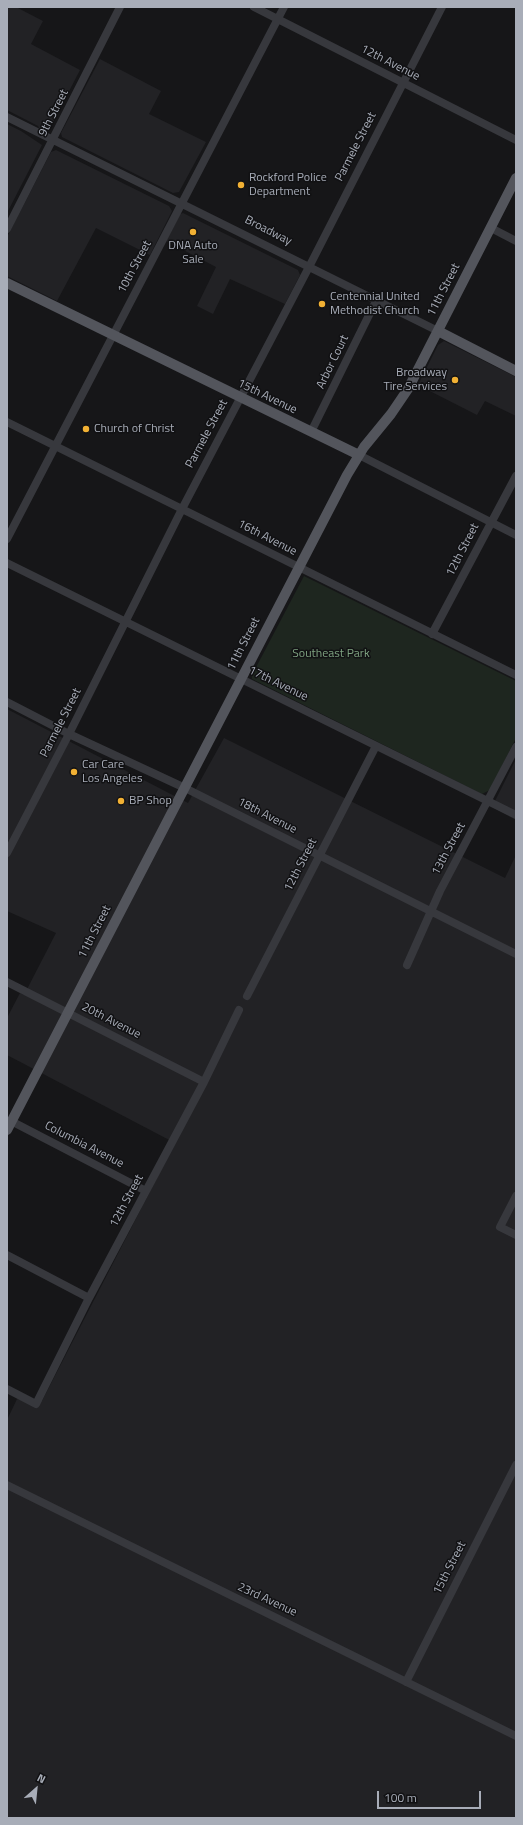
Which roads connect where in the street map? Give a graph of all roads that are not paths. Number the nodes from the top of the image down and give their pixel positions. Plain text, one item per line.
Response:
1 (120, 7) edge
2 (254, 7) edge
3 (284, 7) edge
4 (442, 7) edge
5 (278, 19) junction
6 (403, 83) junction
7 (7, 116) edge
8 (53, 140) junction
9 (516, 140) edge
10 (516, 178) edge
11 (182, 203) junction
12 (491, 228) junction
13 (7, 229) edge
14 (516, 241) edge
15 (309, 267) junction
16 (7, 283) edge
17 (376, 302) junction
18 (438, 331) junction
19 (113, 335) junction
20 (516, 371) edge
21 (240, 398) junction
22 (7, 422) edge
23 (311, 432) junction
24 (54, 446) junction
25 (359, 455) junction
26 (516, 476) edge
27 (182, 509) junction
28 (491, 522) junction
29 (516, 535) edge
30 (7, 538) edge
31 (7, 563) edge
32 (299, 567) junction
33 (125, 622) junction
34 (432, 634) junction
35 (516, 675) edge
36 (241, 679) junction
37 (7, 702) edge
38 (69, 734) junction
39 (376, 746) junction
40 (516, 747) edge
41 (185, 788) junction
42 (488, 801) junction
43 (516, 815) edge
44 (7, 852) edge
45 (319, 856) junction
46 (431, 911) junction
47 (516, 954) edge
48 (408, 965) dead end
49 (7, 982) edge
50 (247, 996) dead end
51 (239, 1010) dead end
52 (68, 1012) junction
53 (204, 1082) junction
54 (9, 1126) edge
55 (146, 1191) junction
56 (516, 1196) edge
57 (516, 1235) edge
58 (7, 1255) edge
59 (89, 1298) junction
60 (7, 1389) edge
61 (516, 1465) edge
62 (7, 1485) edge
63 (406, 1682) junction
64 (516, 1736) edge

1 - 8 street, 9th Street
2 - 5 street, 12th Avenue
3 - 5 street, 10th Street
4 - 6 street, Parmele Street
5 - 6 street, 12th Avenue
5 - 11 street, 10th Street
6 - 9 street, 12th Avenue
6 - 15 street, Parmele Street
7 - 8 street, Broadway
8 - 11 street, Broadway
8 - 13 street, 9th Street
10 - 12 main road, 11th Street
11 - 15 street, Broadway
11 - 19 street, 10th Street
12 - 14 street
12 - 18 main road, 11th Street
15 - 17 street, Broadway
15 - 21 street, Parmele Street
16 - 19 main road, 15th Avenue
17 - 18 street, Broadway
17 - 23 street, Arbor Court
18 - 20 main road, Broadway
18 - 25 main road, 11th Street
19 - 21 main road, 15th Avenue
19 - 24 street, 10th Street
21 - 23 main road, 15th Avenue
21 - 27 street, Parmele Street
22 - 24 street, 16th Avenue
23 - 25 main road, 15th Avenue
24 - 27 street, 16th Avenue
24 - 30 street, 10th Street
25 - 28 street, 15th Avenue
25 - 32 main road, 11th Street
26 - 28 street, 12th Street
27 - 32 street, 16th Avenue
27 - 33 street, Parmele Street
28 - 29 street, 15th Avenue
28 - 34 street, 12th Street
31 - 33 street, 17th Avenue
32 - 34 street, 16th Avenue
32 - 36 main road, 11th Street
33 - 36 street, 17th Avenue
33 - 38 street, Parmele Street
34 - 35 street, 16th Avenue
36 - 39 street, 17th Avenue
36 - 41 main road, 11th Street
37 - 38 street, 18th Avenue
38 - 41 street, 18th Avenue
38 - 44 street, Parmele Street
39 - 42 street, 17th Avenue
39 - 45 street, 12th Street
40 - 42 street, 13th Street
41 - 45 street, 18th Avenue
41 - 52 main road, 11th Street
42 - 43 street, 17th Avenue
42 - 46 street, 13th Street
45 - 46 street, 18th Avenue
45 - 50 street, 12th Street
46 - 47 street, 18th Avenue
46 - 48 street, 13th Street
49 - 52 street, 20th Avenue
51 - 53 street, 12th Street
52 - 53 street, 20th Avenue
52 - 54 main road, 11th Street
53 - 55 street, 12th Street
54 - 55 street, Columbia Avenue
55 - 59 street, 12th Street
56 - 57 street
58 - 59 street
59 - 60 street, 12th Street
61 - 63 street, 15th Street
62 - 63 street, 23rd Avenue
63 - 64 street, 23rd Avenue

